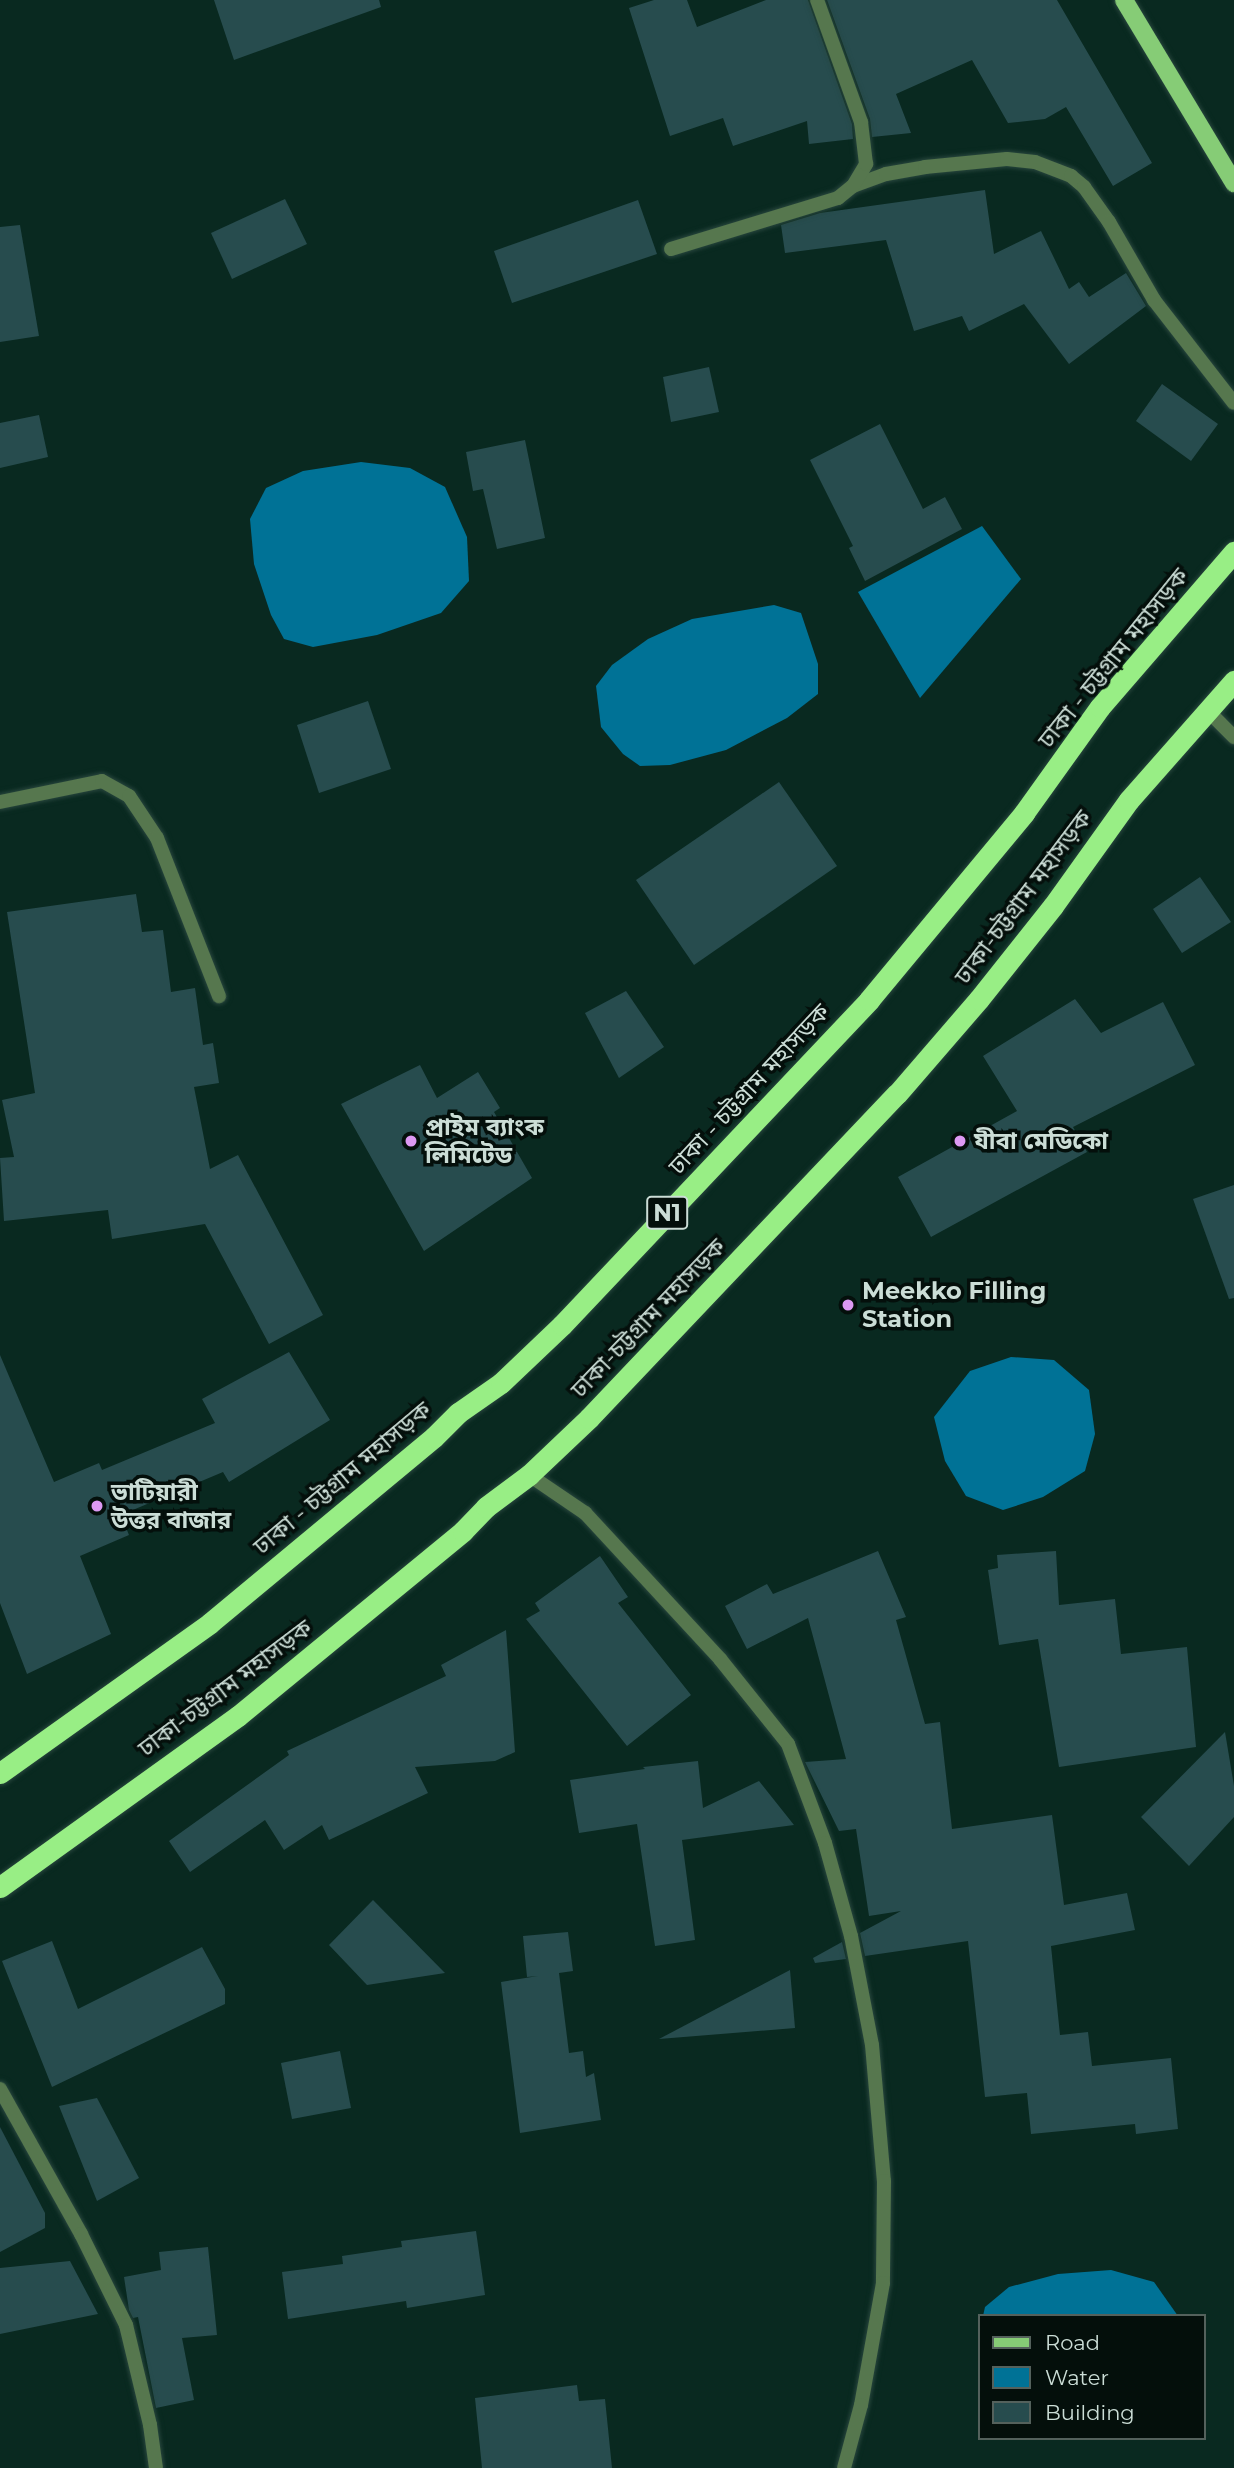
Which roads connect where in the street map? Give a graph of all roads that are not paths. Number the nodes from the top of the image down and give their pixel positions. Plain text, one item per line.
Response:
1 (817, 0) edge
2 (1124, 0) edge
3 (1234, 183) edge
4 (853, 186) junction
5 (671, 249) dead end
6 (1234, 404) edge
7 (1234, 552) edge
8 (1234, 681) edge
9 (1208, 711) junction
10 (1234, 737) edge
11 (0, 802) edge
12 (219, 996) dead end
13 (530, 1475) junction
14 (0, 1773) edge
15 (0, 1888) edge
16 (0, 2089) edge
17 (156, 2468) edge
18 (844, 2468) edge

1 - 4 street
2 - 3 main road
4 - 5 street
4 - 6 street
7 - 14 highway, ঢাকা - চট্টগ্রাম মহাসড়ক / N1
8 - 9 highway, ঢাকা-চট্টগ্রাম মহাসড়ক
9 - 10 street
9 - 13 highway, ঢাকা-চট্টগ্রাম মহাসড়ক
11 - 12 street
13 - 15 highway, ঢাকা-চট্টগ্রাম মহাসড়ক
13 - 18 street
16 - 17 street

